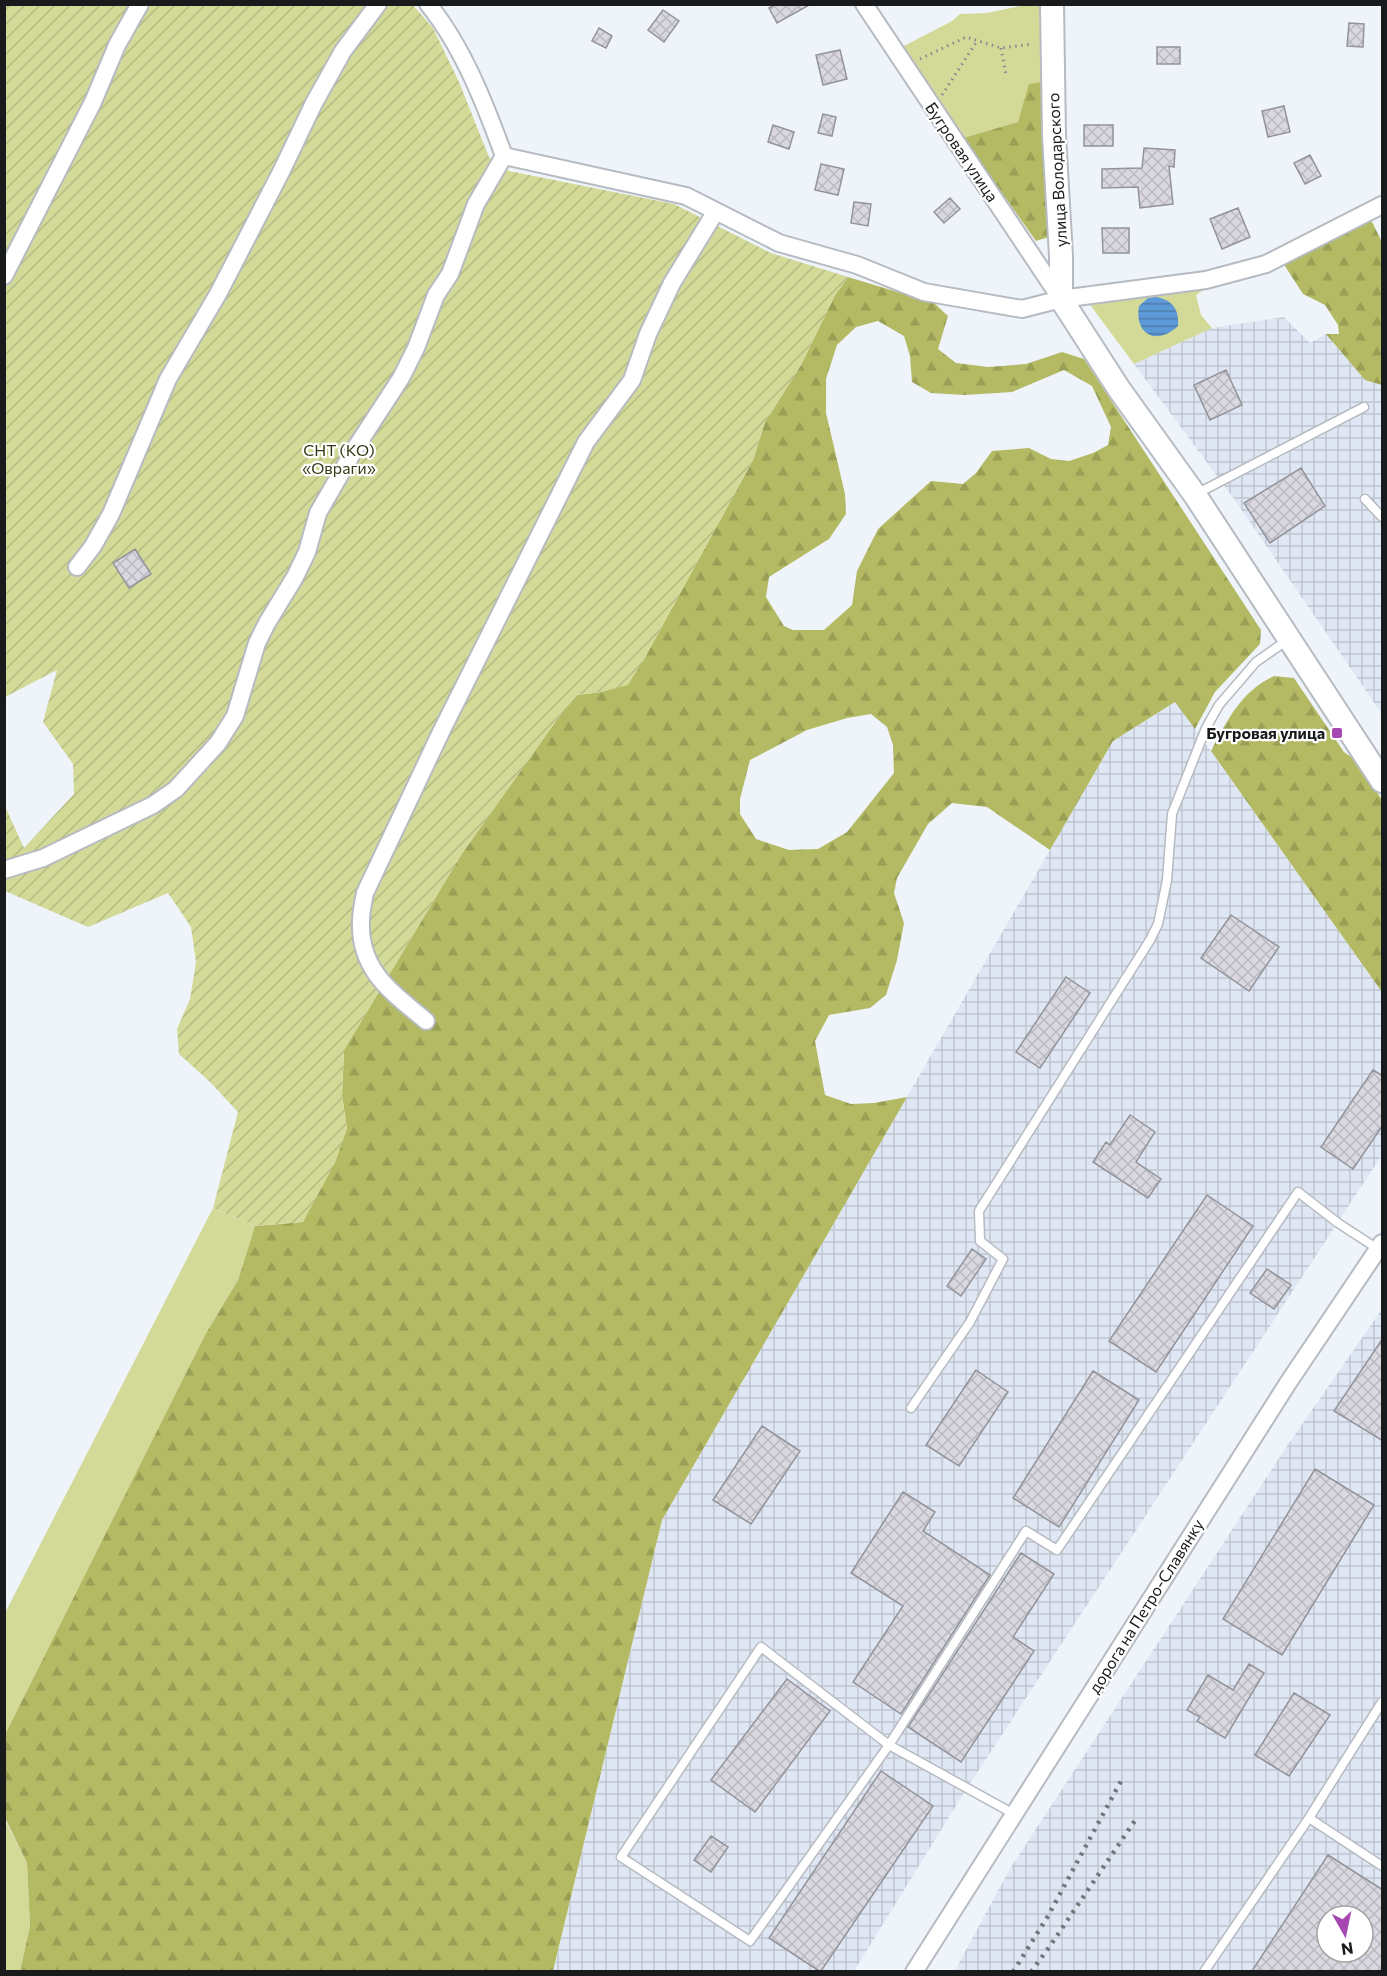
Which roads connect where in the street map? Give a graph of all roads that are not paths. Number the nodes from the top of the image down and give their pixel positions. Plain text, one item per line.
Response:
1 (140, 4) edge
2 (378, 4) edge
3 (428, 4) edge
4 (864, 4) edge
5 (1052, 4) edge
6 (504, 156) junction
7 (1383, 206) edge
8 (716, 212) junction
9 (4, 276) edge
10 (1061, 299) junction
11 (1364, 407) dead end
12 (1195, 495) junction
13 (1365, 500) dead end
14 (1383, 517) edge
15 (78, 567) dead end
16 (1290, 639) junction
17 (1383, 781) edge
18 (4, 870) edge
19 (426, 1021) dead end
20 (1381, 1246) edge
21 (911, 1408) dead end
22 (1383, 1702) edge
23 (889, 1745) junction
24 (1014, 1814) junction
25 (1309, 1818) junction
26 (1383, 1866) edge
27 (914, 1971) edge
28 (1204, 1971) edge

1 - 9 street
2 - 15 street
3 - 6 street
4 - 10 street, Бугровая улица
5 - 10 street, улица Володарского
6 - 8 street
6 - 18 street
7 - 10 street
8 - 10 street
8 - 19 street
10 - 12 street
11 - 12 lane
12 - 16 street
13 - 14 lane
16 - 17 street
16 - 21 lane
20 - 23 lane
20 - 24 street, дорога на Петро-Славянку
22 - 25 lane
23 - 23 lane
23 - 24 lane
24 - 27 street, дорога на Петро-Славянку
25 - 26 lane
25 - 28 lane

